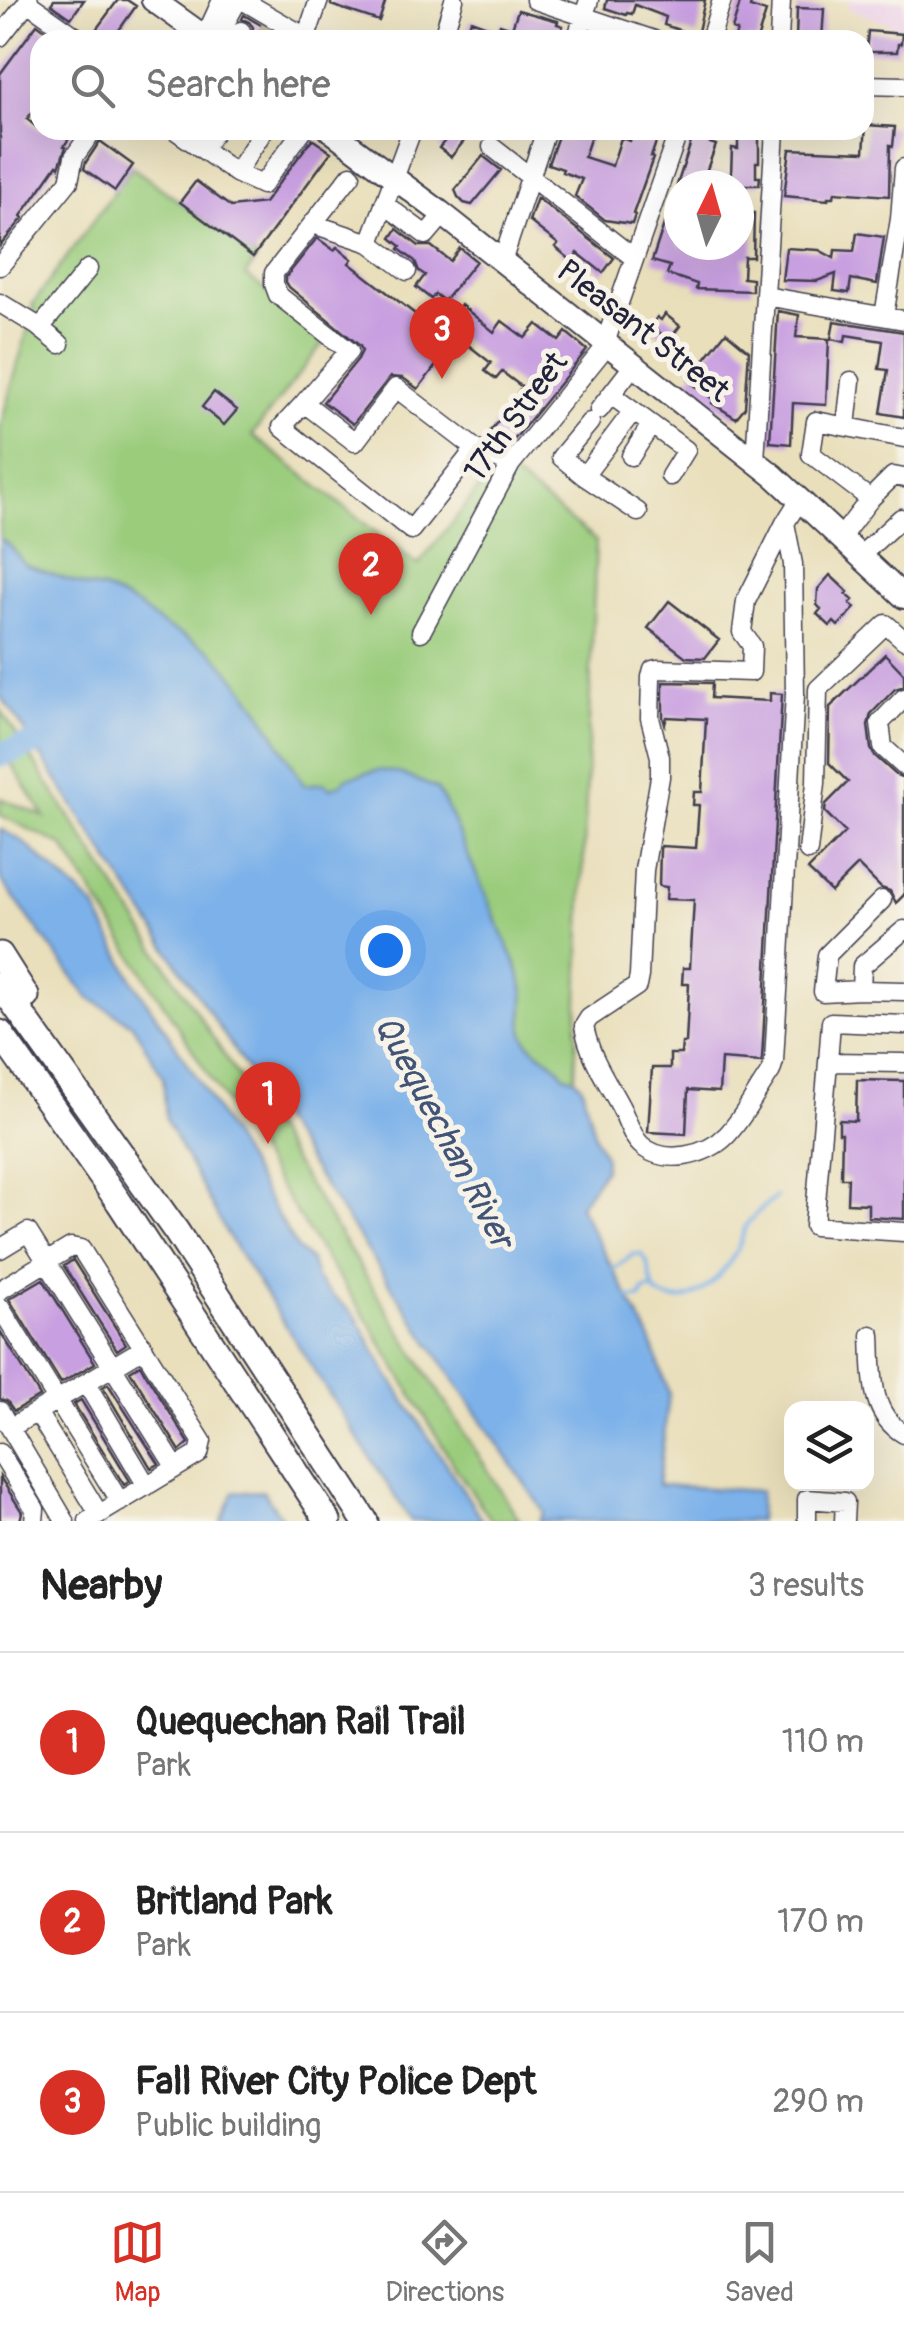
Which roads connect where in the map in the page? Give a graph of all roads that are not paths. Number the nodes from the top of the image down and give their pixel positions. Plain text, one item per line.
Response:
1 (154, 0) edge
2 (222, 0) edge
3 (319, 0) edge
4 (454, 0) edge
5 (535, 0) edge
6 (722, 0) edge
7 (781, 0) edge
8 (28, 1) edge
9 (586, 8) edge
10 (256, 11) edge
11 (3, 26) edge
12 (67, 30) edge
13 (197, 30) edge
14 (213, 30) edge
15 (225, 30) edge
16 (286, 30) edge
17 (301, 30) edge
18 (445, 30) edge
19 (633, 30) edge
20 (713, 30) edge
21 (780, 30) edge
22 (874, 85) edge
23 (904, 86) edge
24 (87, 140) edge
25 (189, 140) edge
26 (209, 140) edge
27 (257, 140) edge
28 (296, 140) edge
29 (343, 140) edge
30 (408, 140) edge
31 (543, 140) edge
32 (675, 140) edge
33 (774, 140) edge
34 (492, 147) dead end
35 (202, 149) junction
36 (904, 168) edge
37 (236, 172) junction
38 (351, 175) dead end
39 (530, 176) junction
40 (394, 178) junction
41 (384, 204) junction
42 (443, 215) junction
43 (313, 224) junction
44 (370, 243) junction
45 (634, 258) junction
46 (502, 262) junction
47 (0, 266) edge
48 (88, 269) dead end
49 (407, 271) dead end
50 (766, 296) junction
51 (0, 303) edge
52 (884, 316) junction
53 (904, 320) edge
54 (40, 328) junction
55 (60, 344) dead end
56 (606, 344) junction
57 (633, 366) junction
58 (852, 381) dead end
59 (304, 403) junction
60 (682, 404) junction
61 (600, 409) junction
62 (633, 411) junction
63 (846, 426) junction
64 (656, 429) junction
65 (904, 438) edge
66 (475, 448) junction
67 (630, 456) dead end
68 (755, 461) junction
69 (511, 464) junction
70 (584, 476) junction
71 (670, 476) dead end
72 (904, 478) edge
73 (870, 498) junction
74 (800, 499) junction
75 (638, 512) dead end
76 (785, 522) junction
77 (904, 522) edge
78 (841, 537) junction
79 (861, 555) junction
80 (904, 599) edge
81 (886, 624) junction
82 (421, 632) dead end
83 (904, 640) edge
84 (904, 698) edge
85 (904, 766) edge
86 (808, 851) dead end
87 (882, 900) dead end
88 (904, 930) edge
89 (0, 955) edge
90 (0, 984) edge
91 (861, 990) junction
92 (904, 991) edge
93 (904, 1025) edge
94 (0, 1033) edge
95 (828, 1062) junction
96 (904, 1063) edge
97 (93, 1113) junction
98 (904, 1232) edge
99 (0, 1249) edge
100 (47, 1262) junction
101 (0, 1290) edge
102 (0, 1307) edge
103 (871, 1335) dead end
104 (144, 1348) junction
105 (113, 1366) junction
106 (86, 1383) junction
107 (57, 1400) junction
108 (0, 1411) edge
109 (37, 1412) junction
110 (10, 1428) junction
111 (904, 1434) edge
112 (0, 1453) edge
113 (176, 1468) junction
114 (147, 1486) junction
115 (120, 1502) junction
116 (94, 1518) edge
117 (34, 1521) edge
118 (65, 1521) edge
119 (328, 1521) edge
120 (366, 1521) edge
121 (806, 1521) edge
122 (844, 1521) edge

1 - 13 main road
2 - 14 street
3 - 17 street
4 - 18 street
5 - 9 street
6 - 20 street
7 - 21 street
8 - 11 street
8 - 12 street
9 - 19 street
10 - 15 street
10 - 16 street
22 - 23 street
24 - 47 street
25 - 35 street
26 - 35 street
27 - 37 street
28 - 37 street
29 - 40 main road, Pleasant Street
30 - 40 street
31 - 39 street
32 - 45 street, 17th Street
33 - 50 street
34 - 39 street
35 - 37 street
36 - 52 street
38 - 43 street
39 - 45 street
39 - 46 street
40 - 41 street
40 - 42 main road, Pleasant Street
41 - 42 street
41 - 44 street
42 - 46 main road, Pleasant Street
43 - 44 street
43 - 59 street
44 - 49 street
45 - 56 street, 17th Street
46 - 56 main road, Pleasant Street
48 - 54 street
50 - 52 street
50 - 68 street
51 - 54 street
52 - 53 street
54 - 55 street
56 - 57 main road, Pleasant Street
56 - 69 street, 17th Street
57 - 60 main road, Pleasant Street
57 - 61 street
58 - 63 street
59 - 66 street
59 - 66 street
60 - 64 street
60 - 68 main road, Pleasant Street
61 - 62 street
61 - 70 street
62 - 64 street
62 - 70 street
63 - 65 street
63 - 73 street
64 - 67 street
64 - 71 street
66 - 69 street
68 - 74 main road, Pleasant Street
69 - 82 street, 17th Street
70 - 75 street
72 - 73 street
73 - 78 street
74 - 76 street
74 - 78 main road, Pleasant Street
76 - 76 street
77 - 79 street
78 - 79 main road, Pleasant Street
79 - 80 main road, Pleasant Street
80 - 81 street
81 - 83 street
81 - 86 street
84 - 85 street
87 - 91 street
88 - 91 street
89 - 97 highway
90 - 97 highway
91 - 92 street
93 - 95 street
94 - 119 highway
95 - 96 street
95 - 98 street
97 - 120 highway
99 - 100 street
100 - 101 street
100 - 104 street
100 - 105 street
102 - 107 street
103 - 111 street
104 - 105 street
104 - 113 street
105 - 106 street
105 - 113 street
106 - 107 street
106 - 114 street
107 - 109 street
107 - 115 street
108 - 110 street
109 - 110 street
109 - 116 street
110 - 118 street
112 - 117 street
113 - 114 street
114 - 115 street
115 - 116 street
121 - 122 street

